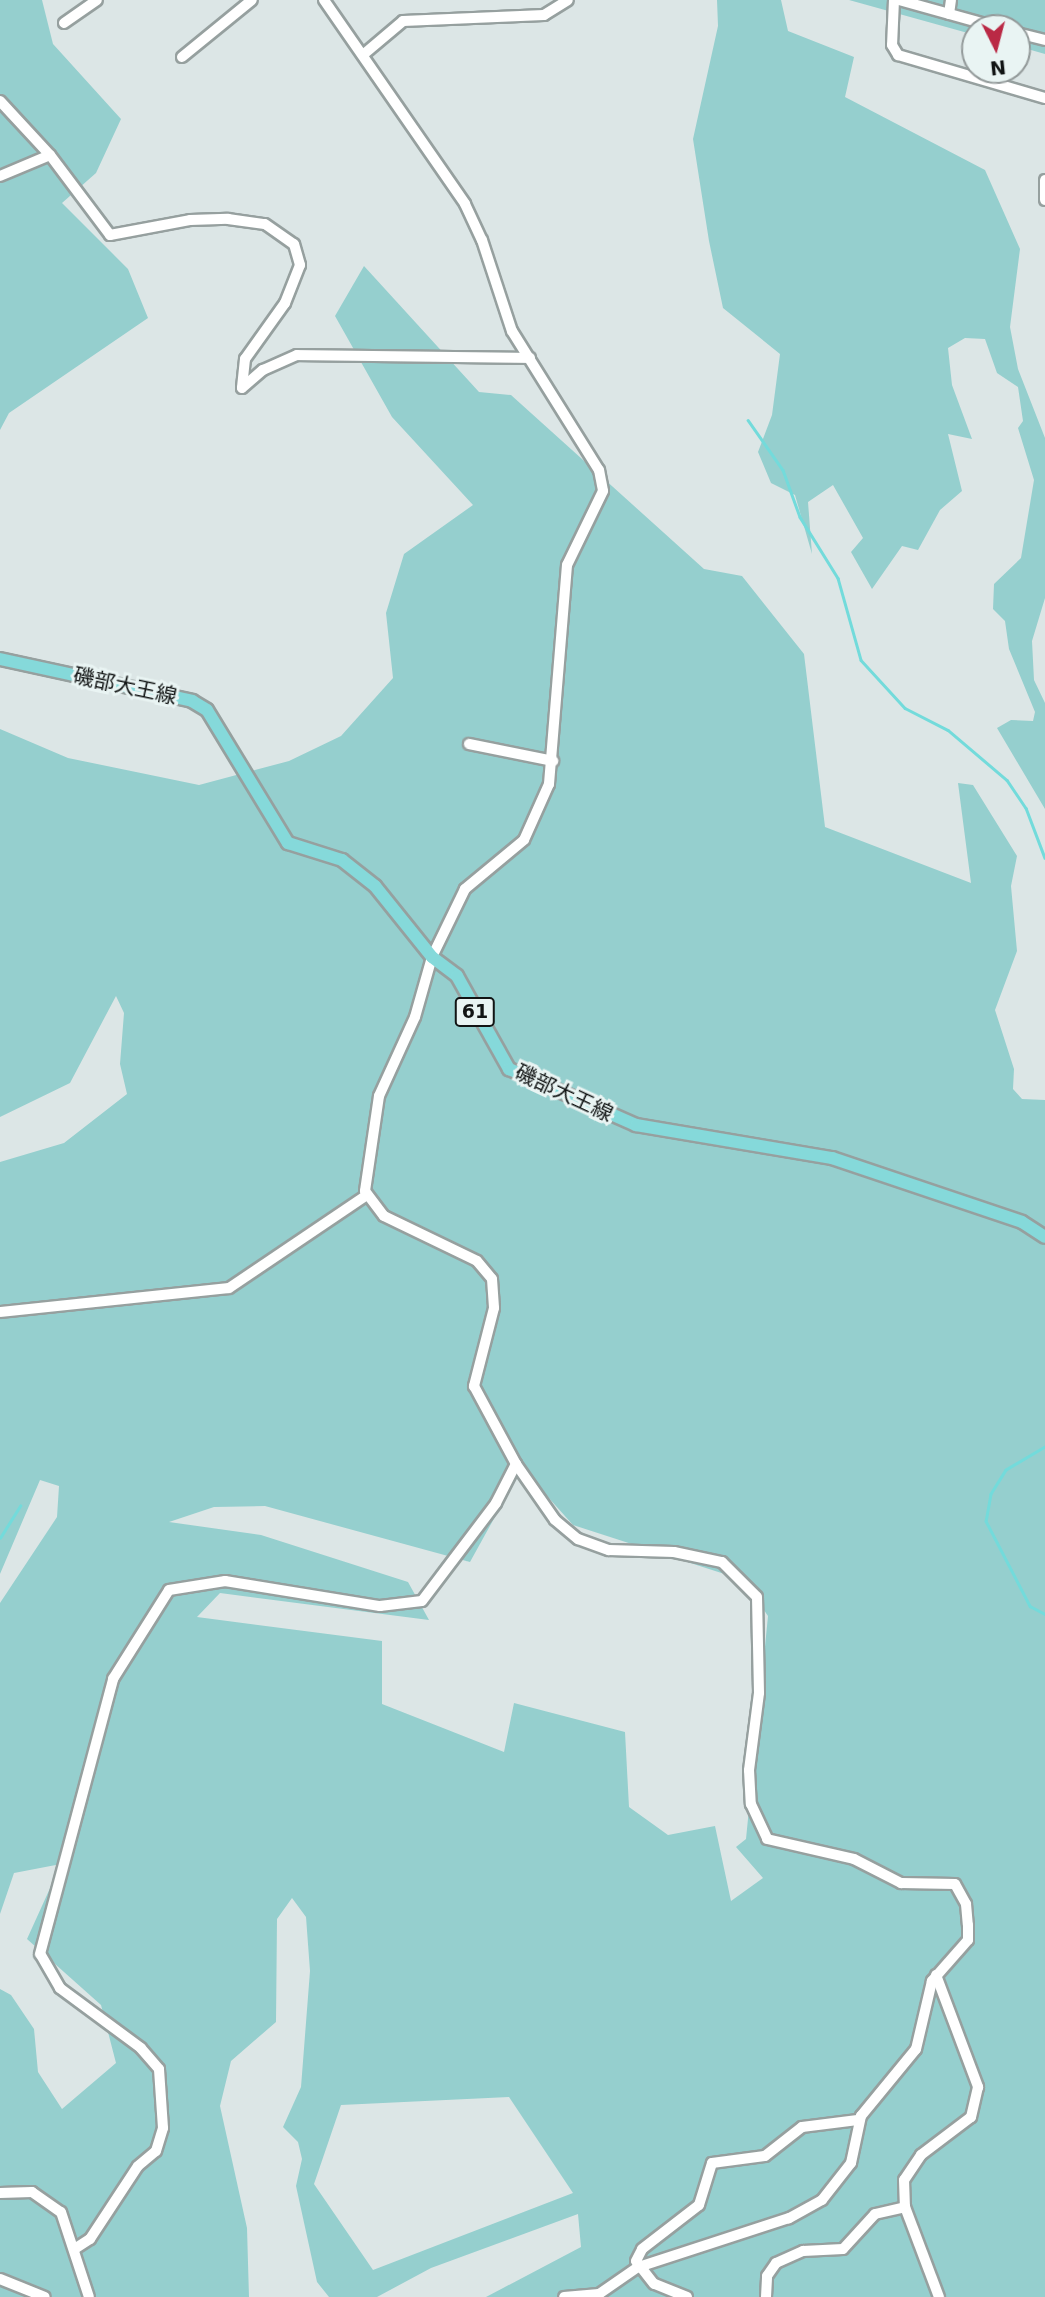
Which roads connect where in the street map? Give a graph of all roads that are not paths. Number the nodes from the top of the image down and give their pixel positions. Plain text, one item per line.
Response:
1 (97, 0) edge
2 (251, 0) edge
3 (324, 0) edge
4 (568, 0) edge
5 (894, 0) edge
6 (951, 0) edge
7 (949, 14) junction
8 (961, 17) edge
9 (64, 23) dead end
10 (364, 54) junction
11 (182, 57) dead end
12 (1045, 98) edge
13 (0, 101) edge
14 (50, 155) junction
15 (0, 176) edge
16 (1045, 180) edge
17 (1045, 200) edge
18 (530, 358) junction
19 (0, 659) edge
20 (469, 744) dead end
21 (553, 761) junction
22 (432, 957) junction
23 (367, 1195) junction
24 (1045, 1237) edge
25 (0, 1312) edge
26 (516, 1464) junction
27 (936, 1975) junction
28 (859, 2120) junction
29 (0, 2193) edge
30 (905, 2207) junction
31 (76, 2249) junction
32 (638, 2267) junction
33 (0, 2279) edge
34 (44, 2297) edge
35 (89, 2297) edge
36 (564, 2297) edge
37 (687, 2297) edge
38 (766, 2297) edge
39 (939, 2297) edge

1 - 9 street
2 - 11 street
3 - 10 street
4 - 10 street
5 - 7 street
5 - 12 street
6 - 7 street
7 - 8 street
10 - 18 street
13 - 14 street
14 - 15 street
14 - 18 street
16 - 17 street
18 - 21 street
19 - 22 main road, 磯部大王線 / 61
20 - 21 street
21 - 22 street
22 - 23 street
22 - 24 main road, 磯部大王線 / 61
23 - 25 street
23 - 26 street
26 - 27 street
26 - 31 street
27 - 28 street
27 - 30 street
28 - 32 street
28 - 32 street
29 - 31 street
30 - 38 street
30 - 39 street
31 - 35 street
32 - 36 street
32 - 37 street
33 - 34 street

